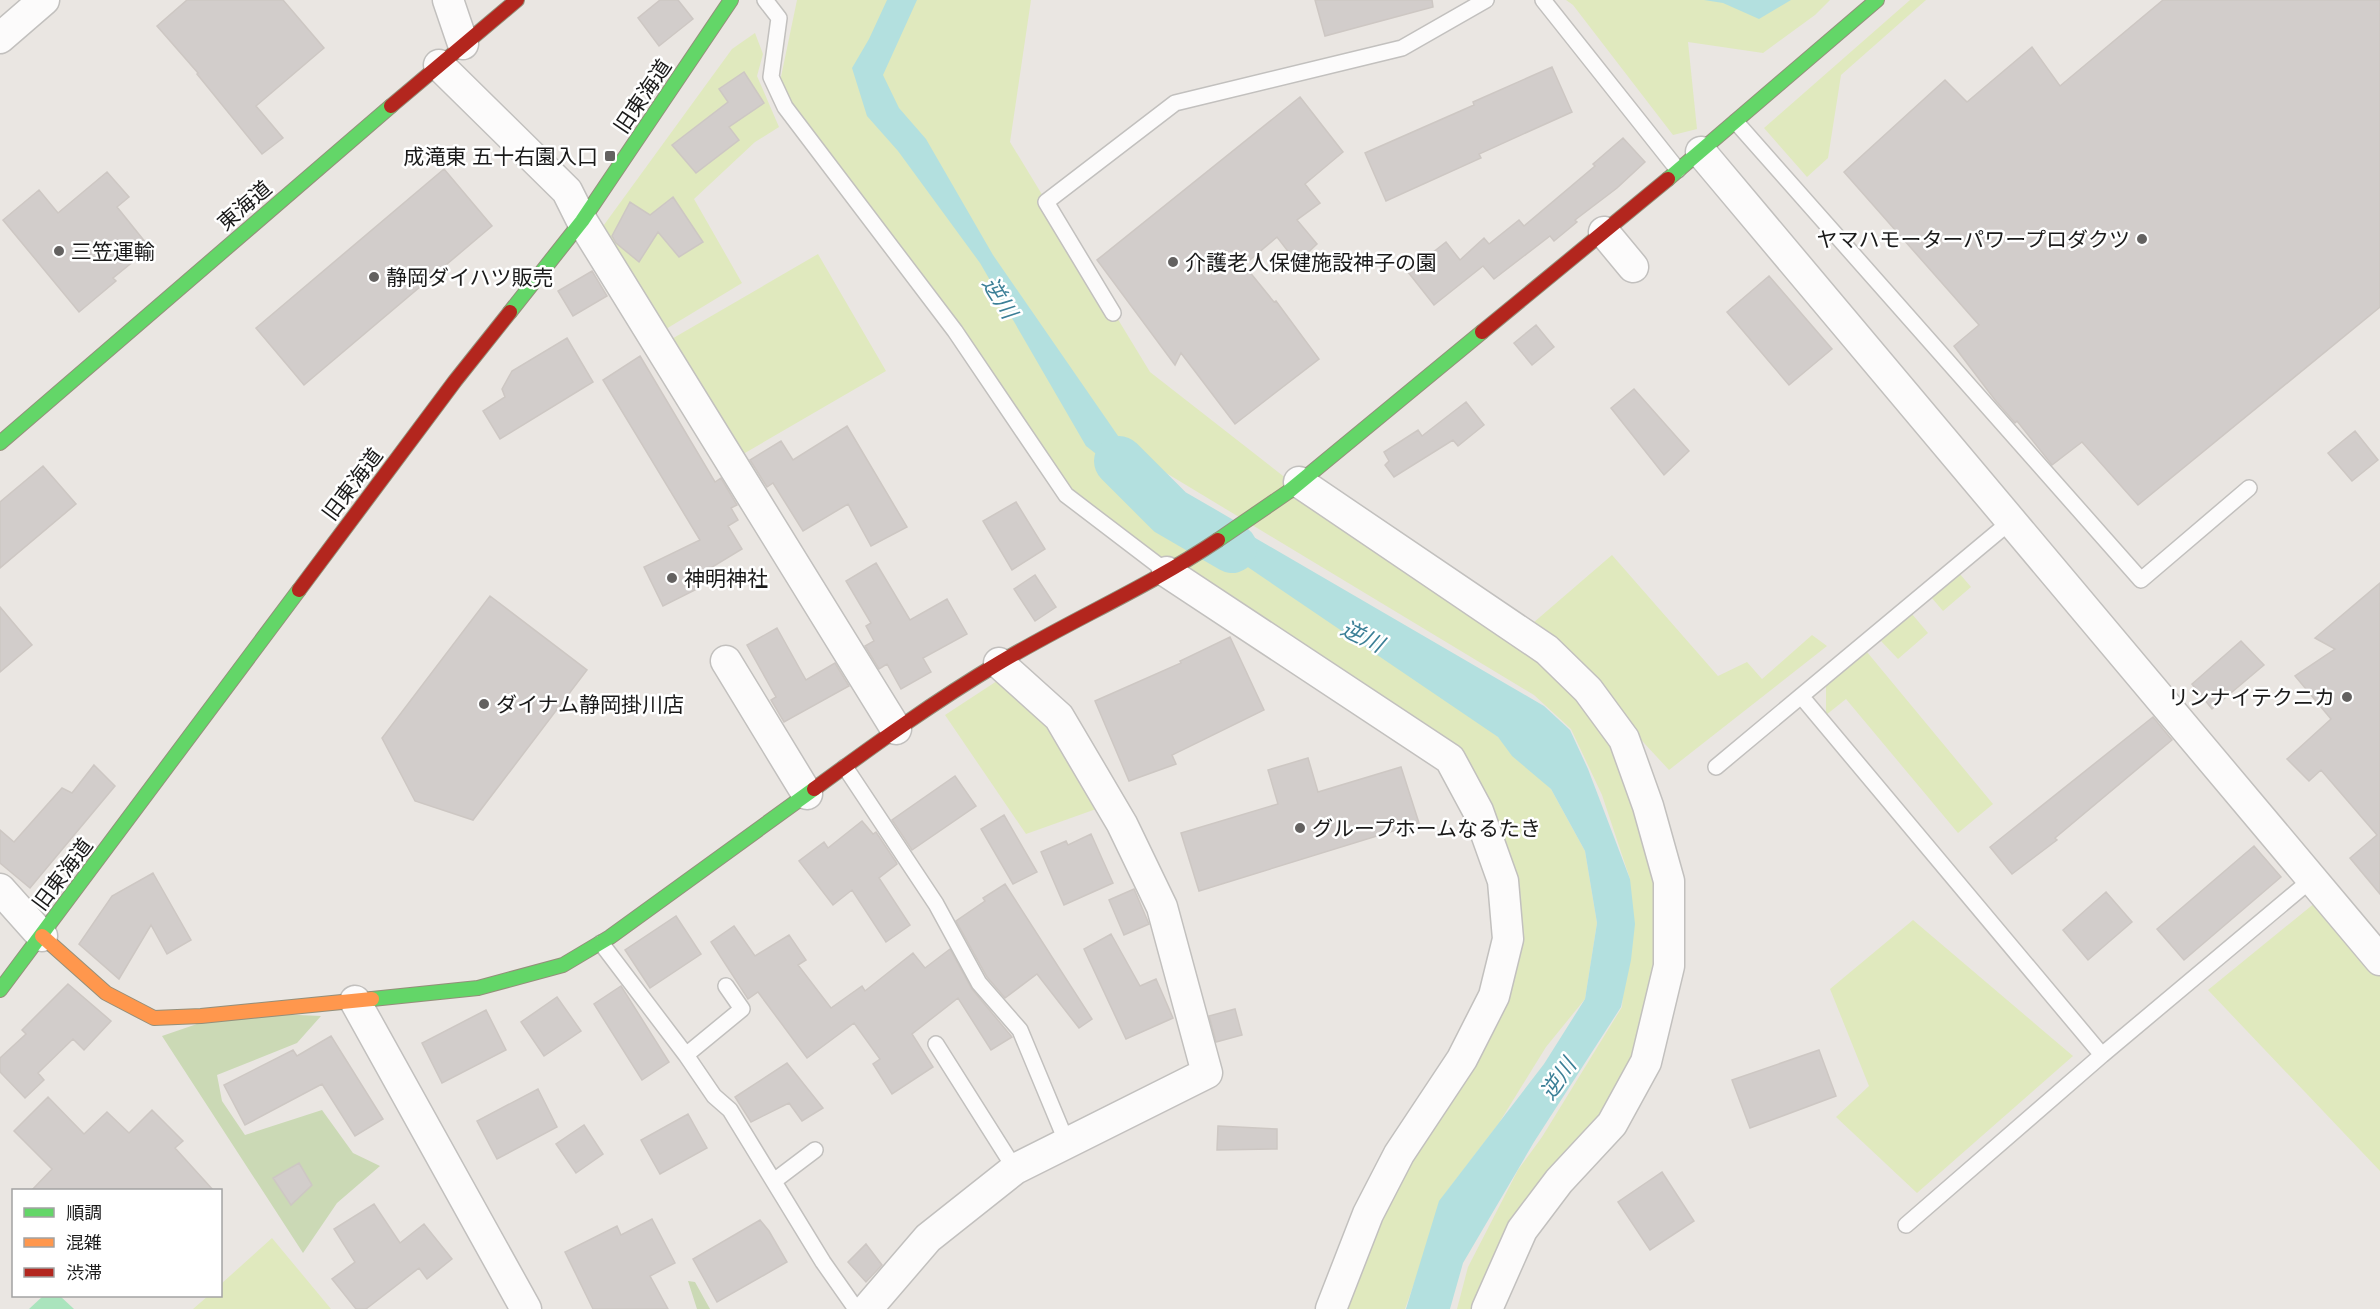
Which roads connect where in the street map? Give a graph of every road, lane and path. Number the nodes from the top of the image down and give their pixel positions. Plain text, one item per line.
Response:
1 (44, 0) edge
2 (448, 0) edge
3 (517, 0) edge
4 (732, 0) edge
5 (765, 0) edge
6 (1486, 0) edge
7 (1544, 0) edge
8 (1877, 0) edge
9 (0, 38) edge
10 (463, 44) junction
11 (439, 65) junction
12 (1736, 122) junction
13 (1690, 161) junction
14 (582, 221) junction
15 (1604, 232) junction
16 (1633, 267) dead end
17 (1113, 313) dead end
18 (0, 443) edge
19 (1294, 487) junction
20 (2249, 488) dead end
21 (2011, 521) junction
22 (1176, 567) junction
23 (726, 661) dead end
24 (999, 663) junction
25 (1801, 696) junction
26 (896, 729) junction
27 (844, 767) junction
28 (1716, 767) dead end
29 (807, 794) junction
30 (2312, 879) junction
31 (0, 889) edge
32 (42, 936) junction
33 (602, 943) junction
34 (2380, 960) edge
35 (726, 986) dead end
36 (0, 990) edge
37 (355, 1001) junction
38 (936, 1044) dead end
39 (686, 1055) junction
40 (2102, 1055) junction
41 (1067, 1143) junction
42 (815, 1150) dead end
43 (1016, 1169) junction
44 (774, 1181) junction
45 (1906, 1225) dead end
46 (526, 1309) edge
47 (856, 1309) edge
48 (867, 1309) edge
49 (1331, 1309) edge
50 (1487, 1309) edge

1 - 9 street
2 - 10 street
3 - 10 street, 東海道
4 - 14 street, 旧東海道
5 - 22 lane
6 - 17 lane
7 - 13 lane
8 - 12 street
10 - 11 street, 東海道
11 - 14 street
11 - 18 street, 東海道
12 - 13 street
12 - 20 lane
13 - 15 street
13 - 21 street
14 - 26 street
14 - 32 street, 旧東海道
15 - 16 street
15 - 19 street
19 - 22 street
19 - 50 street
21 - 25 lane
21 - 30 street
22 - 24 street
22 - 49 street
23 - 29 street
24 - 26 street
24 - 41 street
25 - 28 lane
25 - 40 lane
26 - 27 street
27 - 29 street
27 - 41 lane
29 - 33 street
30 - 34 street
30 - 40 lane
31 - 32 street
32 - 36 street, 旧東海道
32 - 37 street
33 - 37 street
33 - 39 lane
35 - 39 lane
37 - 46 street
38 - 43 lane
39 - 44 lane
40 - 45 lane
41 - 43 street
42 - 44 lane
43 - 48 street
44 - 47 lane

